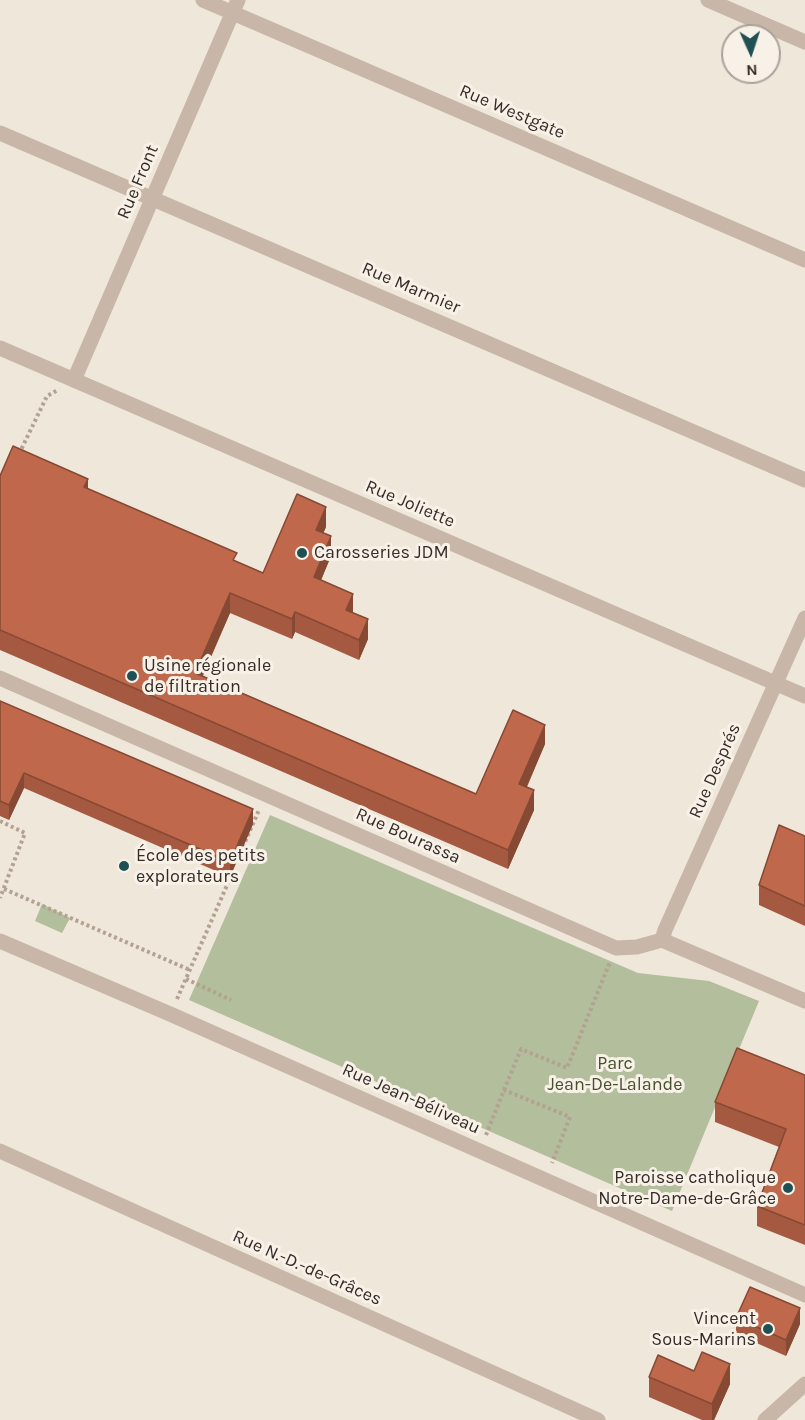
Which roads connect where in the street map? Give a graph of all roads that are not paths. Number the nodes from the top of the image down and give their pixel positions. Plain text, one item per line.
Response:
1 (203, 0) edge
2 (708, 0) edge
3 (235, 6) edge
4 (805, 42) edge
5 (0, 133) edge
6 (153, 197) junction
7 (805, 260) edge
8 (0, 348) edge
9 (74, 380) junction
10 (805, 480) edge
11 (805, 618) edge
12 (0, 678) edge
13 (776, 683) junction
14 (805, 696) edge
15 (662, 940) junction
16 (0, 941) edge
17 (805, 1001) edge
18 (0, 1151) edge
19 (805, 1296) edge
20 (805, 1384) edge
21 (598, 1420) edge
22 (765, 1420) edge

1 - 3 street, Rue Westgate
2 - 4 street
3 - 6 street, Rue Front
3 - 7 street, Rue Westgate
5 - 6 street, Rue Marmier
6 - 9 street, Rue Front
6 - 10 street, Rue Marmier
8 - 9 street, Rue Joliette
9 - 13 street, Rue Joliette
11 - 13 street, Rue Després
12 - 15 street, Rue Bourassa
13 - 14 street, Rue Joliette
13 - 15 street, Rue Després
15 - 17 street
16 - 19 street, Rue Jean-Béliveau
18 - 21 street, Rue N.-D.-de-Grâces
20 - 22 street

